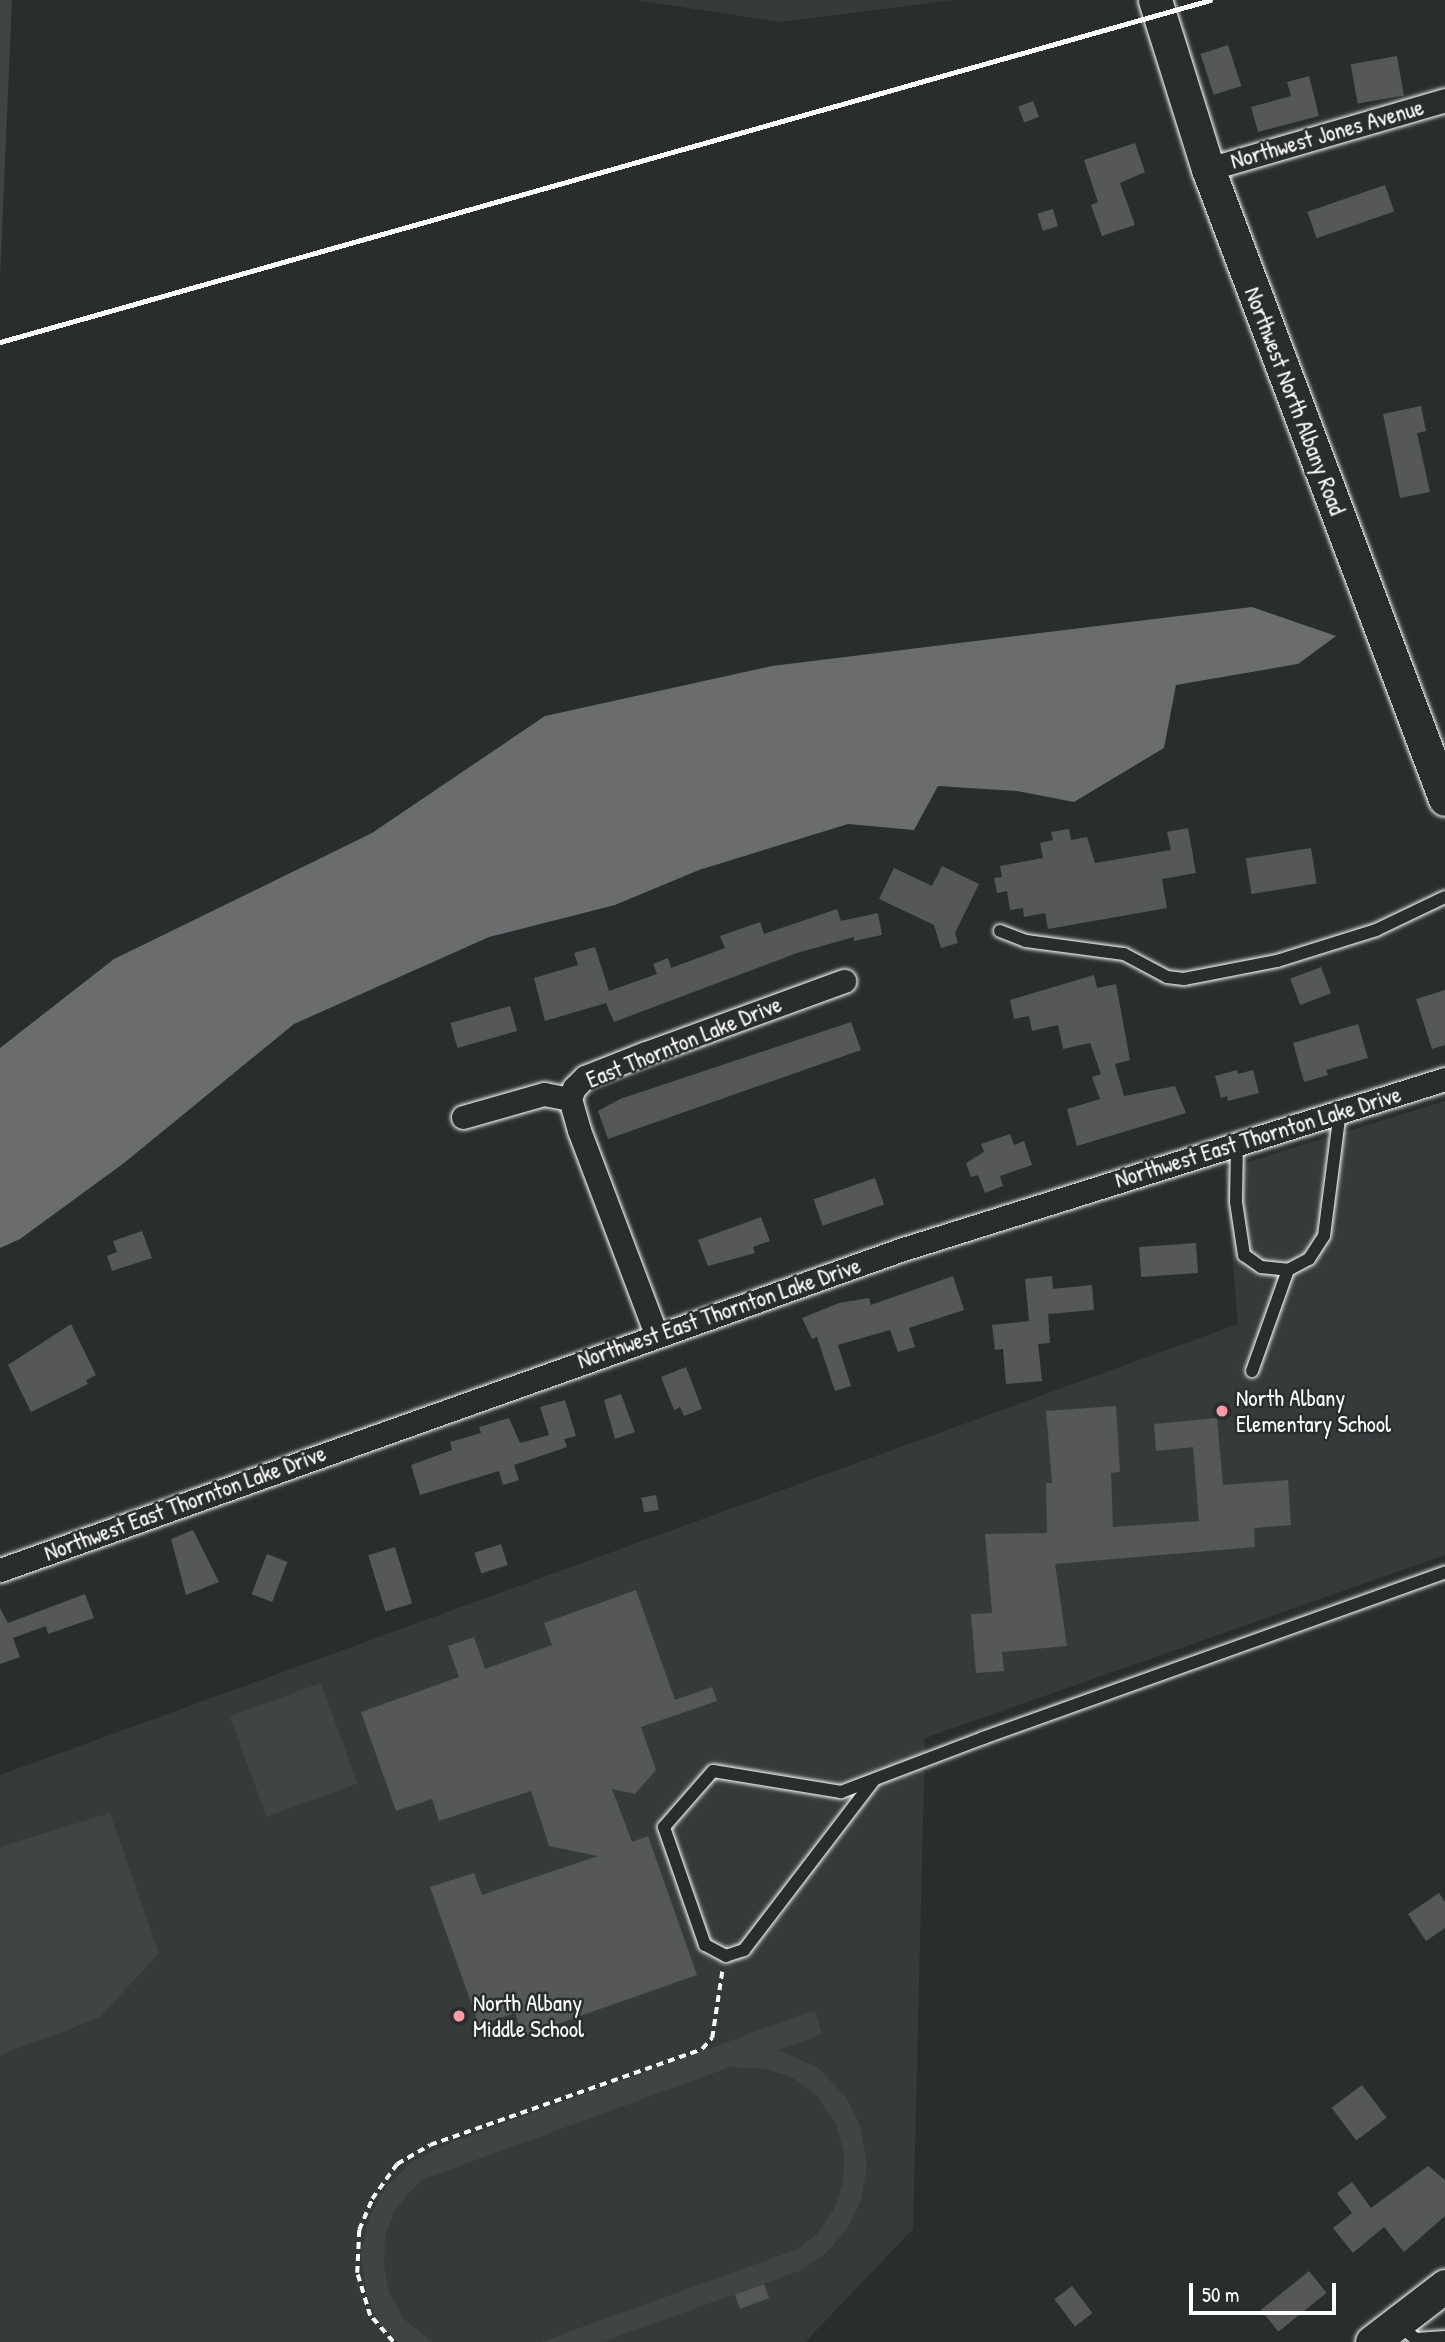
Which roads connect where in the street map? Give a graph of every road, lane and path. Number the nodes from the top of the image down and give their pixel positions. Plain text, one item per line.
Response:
1 (1155, 0) edge
2 (1445, 100) edge
3 (1208, 169) junction
4 (1445, 799) edge
5 (1445, 897) edge
6 (1000, 931) dead end
7 (844, 981) dead end
8 (1445, 1079) edge
9 (569, 1099) junction
10 (1340, 1111) junction
11 (463, 1117) dead end
12 (1237, 1144) junction
13 (1288, 1270) junction
14 (656, 1334) junction
15 (1252, 1371) dead end
16 (0, 1570) edge
17 (1445, 1573) edge
18 (874, 1780) junction
19 (726, 1956) junction
20 (1445, 2286) edge
21 (1385, 2333) edge
22 (1445, 2337) edge
23 (393, 2342) edge

1 - 3 main road, Northwest North Albany Road
2 - 3 street, Northwest Jones Avenue
3 - 4 main road, Northwest North Albany Road
5 - 6 lane
7 - 9 street, East Thornton Lake Drive
8 - 10 street, Northwest East Thornton Lake Drive
9 - 11 street
9 - 14 street, East Thornton Lake Drive
10 - 12 street, Northwest East Thornton Lake Drive
10 - 13 lane
12 - 13 lane
12 - 14 street, Northwest East Thornton Lake Drive
13 - 15 lane
14 - 16 street, Northwest East Thornton Lake Drive
17 - 18 lane
18 - 19 lane
18 - 19 lane
19 - 23 path
20 - 21 main road
21 - 22 lane

